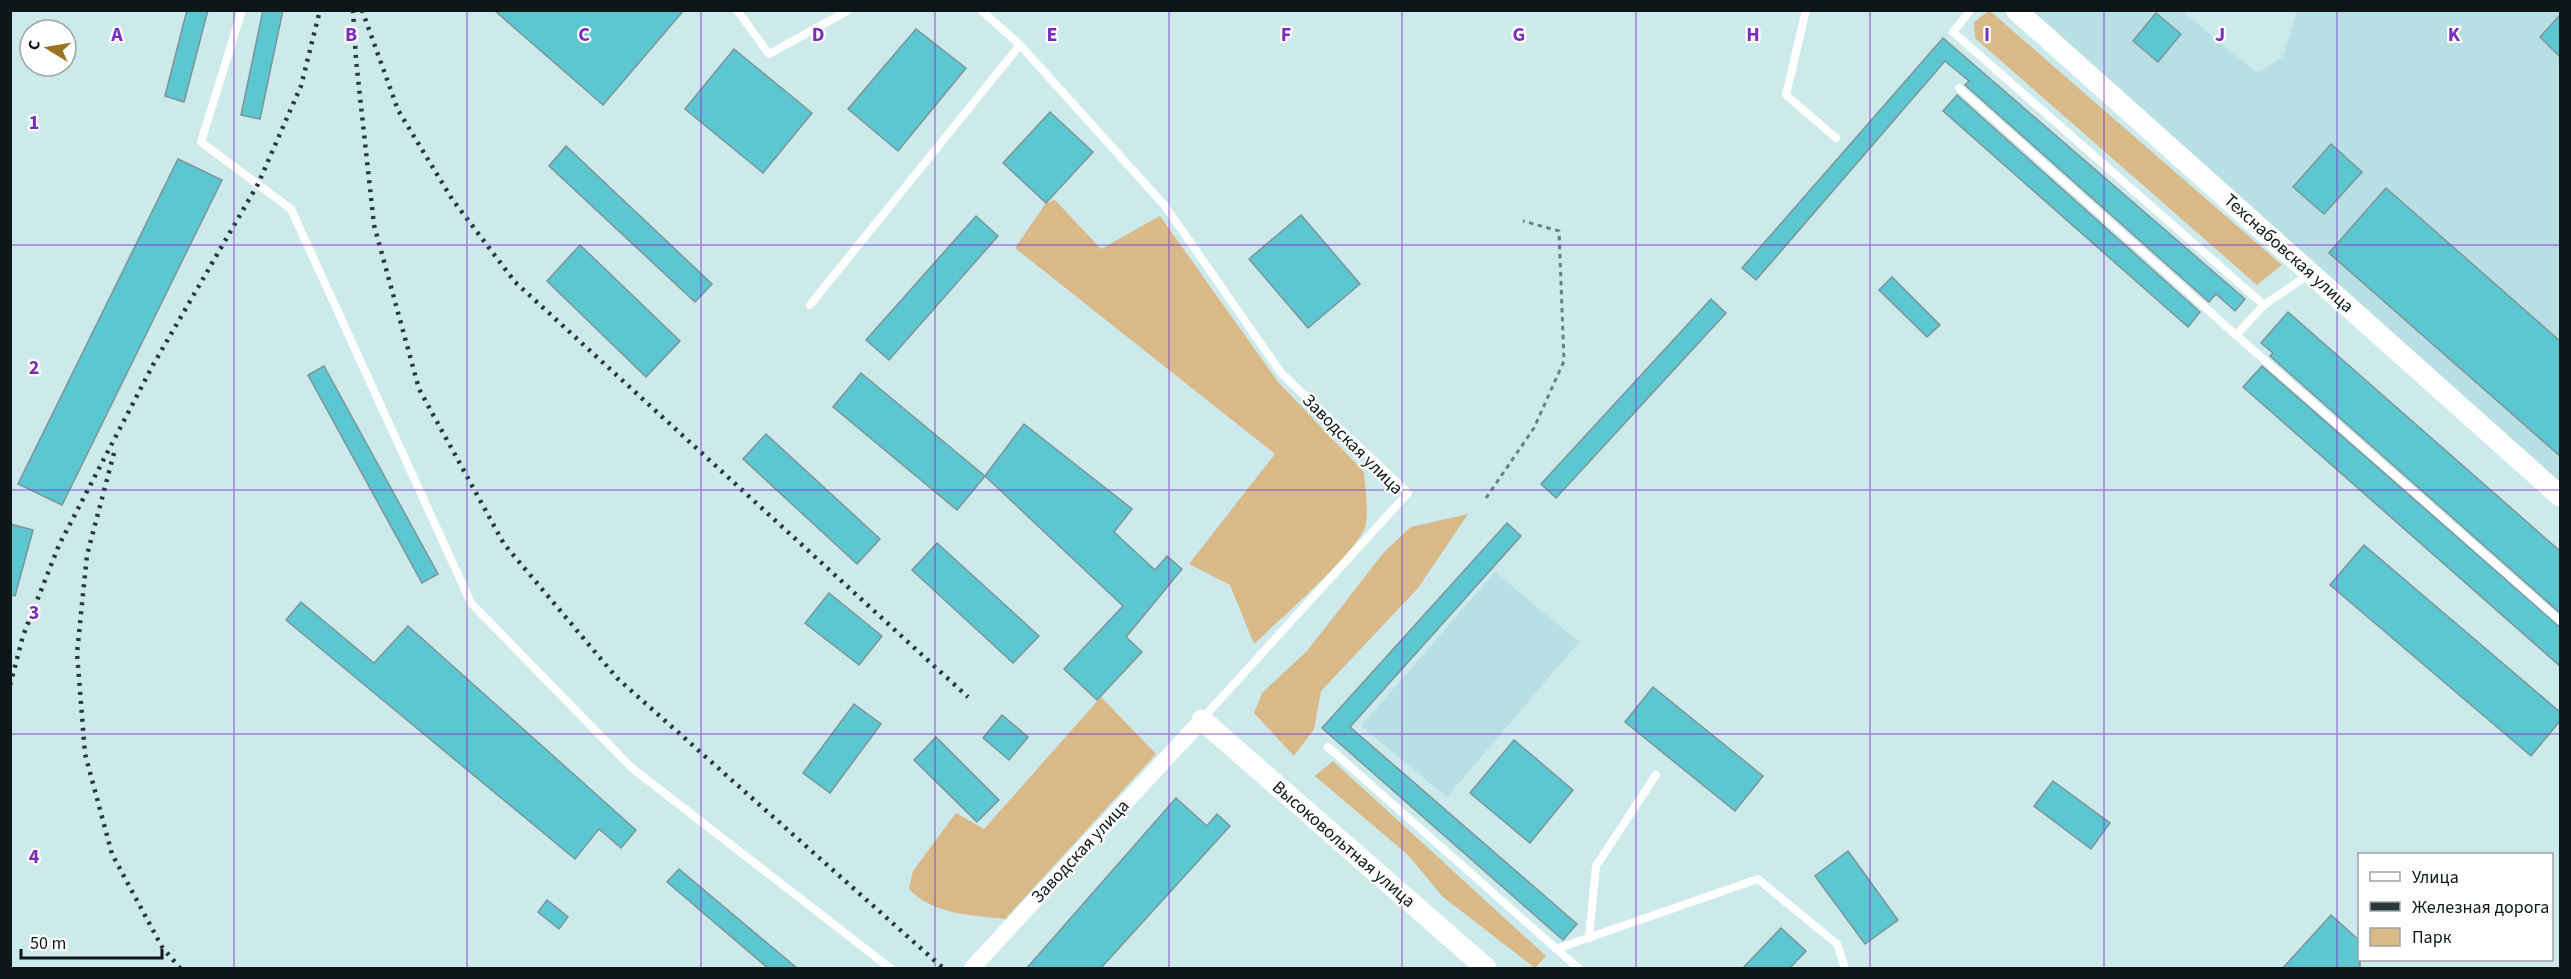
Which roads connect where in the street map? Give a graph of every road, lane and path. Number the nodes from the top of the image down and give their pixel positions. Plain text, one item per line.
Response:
1 (242, 10) edge
2 (737, 10) edge
3 (849, 10) edge
4 (981, 10) edge
5 (1806, 10) edge
6 (1971, 10) edge
7 (2016, 10) edge
8 (1020, 45) junction
9 (1959, 88) dead end
10 (1836, 138) dead end
11 (1523, 221) dead end
12 (2312, 273) junction
13 (810, 304) dead end
14 (2264, 305) junction
15 (2236, 335) junction
16 (2560, 496) edge
17 (1486, 498) dead end
18 (2560, 621) edge
19 (1202, 720) junction
20 (1328, 747) dead end
21 (1656, 775) dead end
22 (1589, 938) junction
23 (1556, 949) junction
24 (890, 969) edge
25 (972, 969) edge
26 (1486, 969) edge
27 (1578, 969) edge
28 (1845, 969) edge

1 - 24 lane
2 - 3 lane
4 - 8 lane, Заводская улица
5 - 10 lane
6 - 14 lane
7 - 12 street, Техснабовская улица
8 - 13 lane
8 - 19 lane, Заводская улица
9 - 15 lane
11 - 17 path
12 - 14 lane
12 - 16 street, Техснабовская улица
14 - 15 lane
15 - 18 lane
19 - 25 street, Заводская улица
19 - 26 street, Высоковольтная улица
20 - 23 lane
21 - 22 lane
22 - 23 lane
22 - 28 lane
23 - 27 lane

